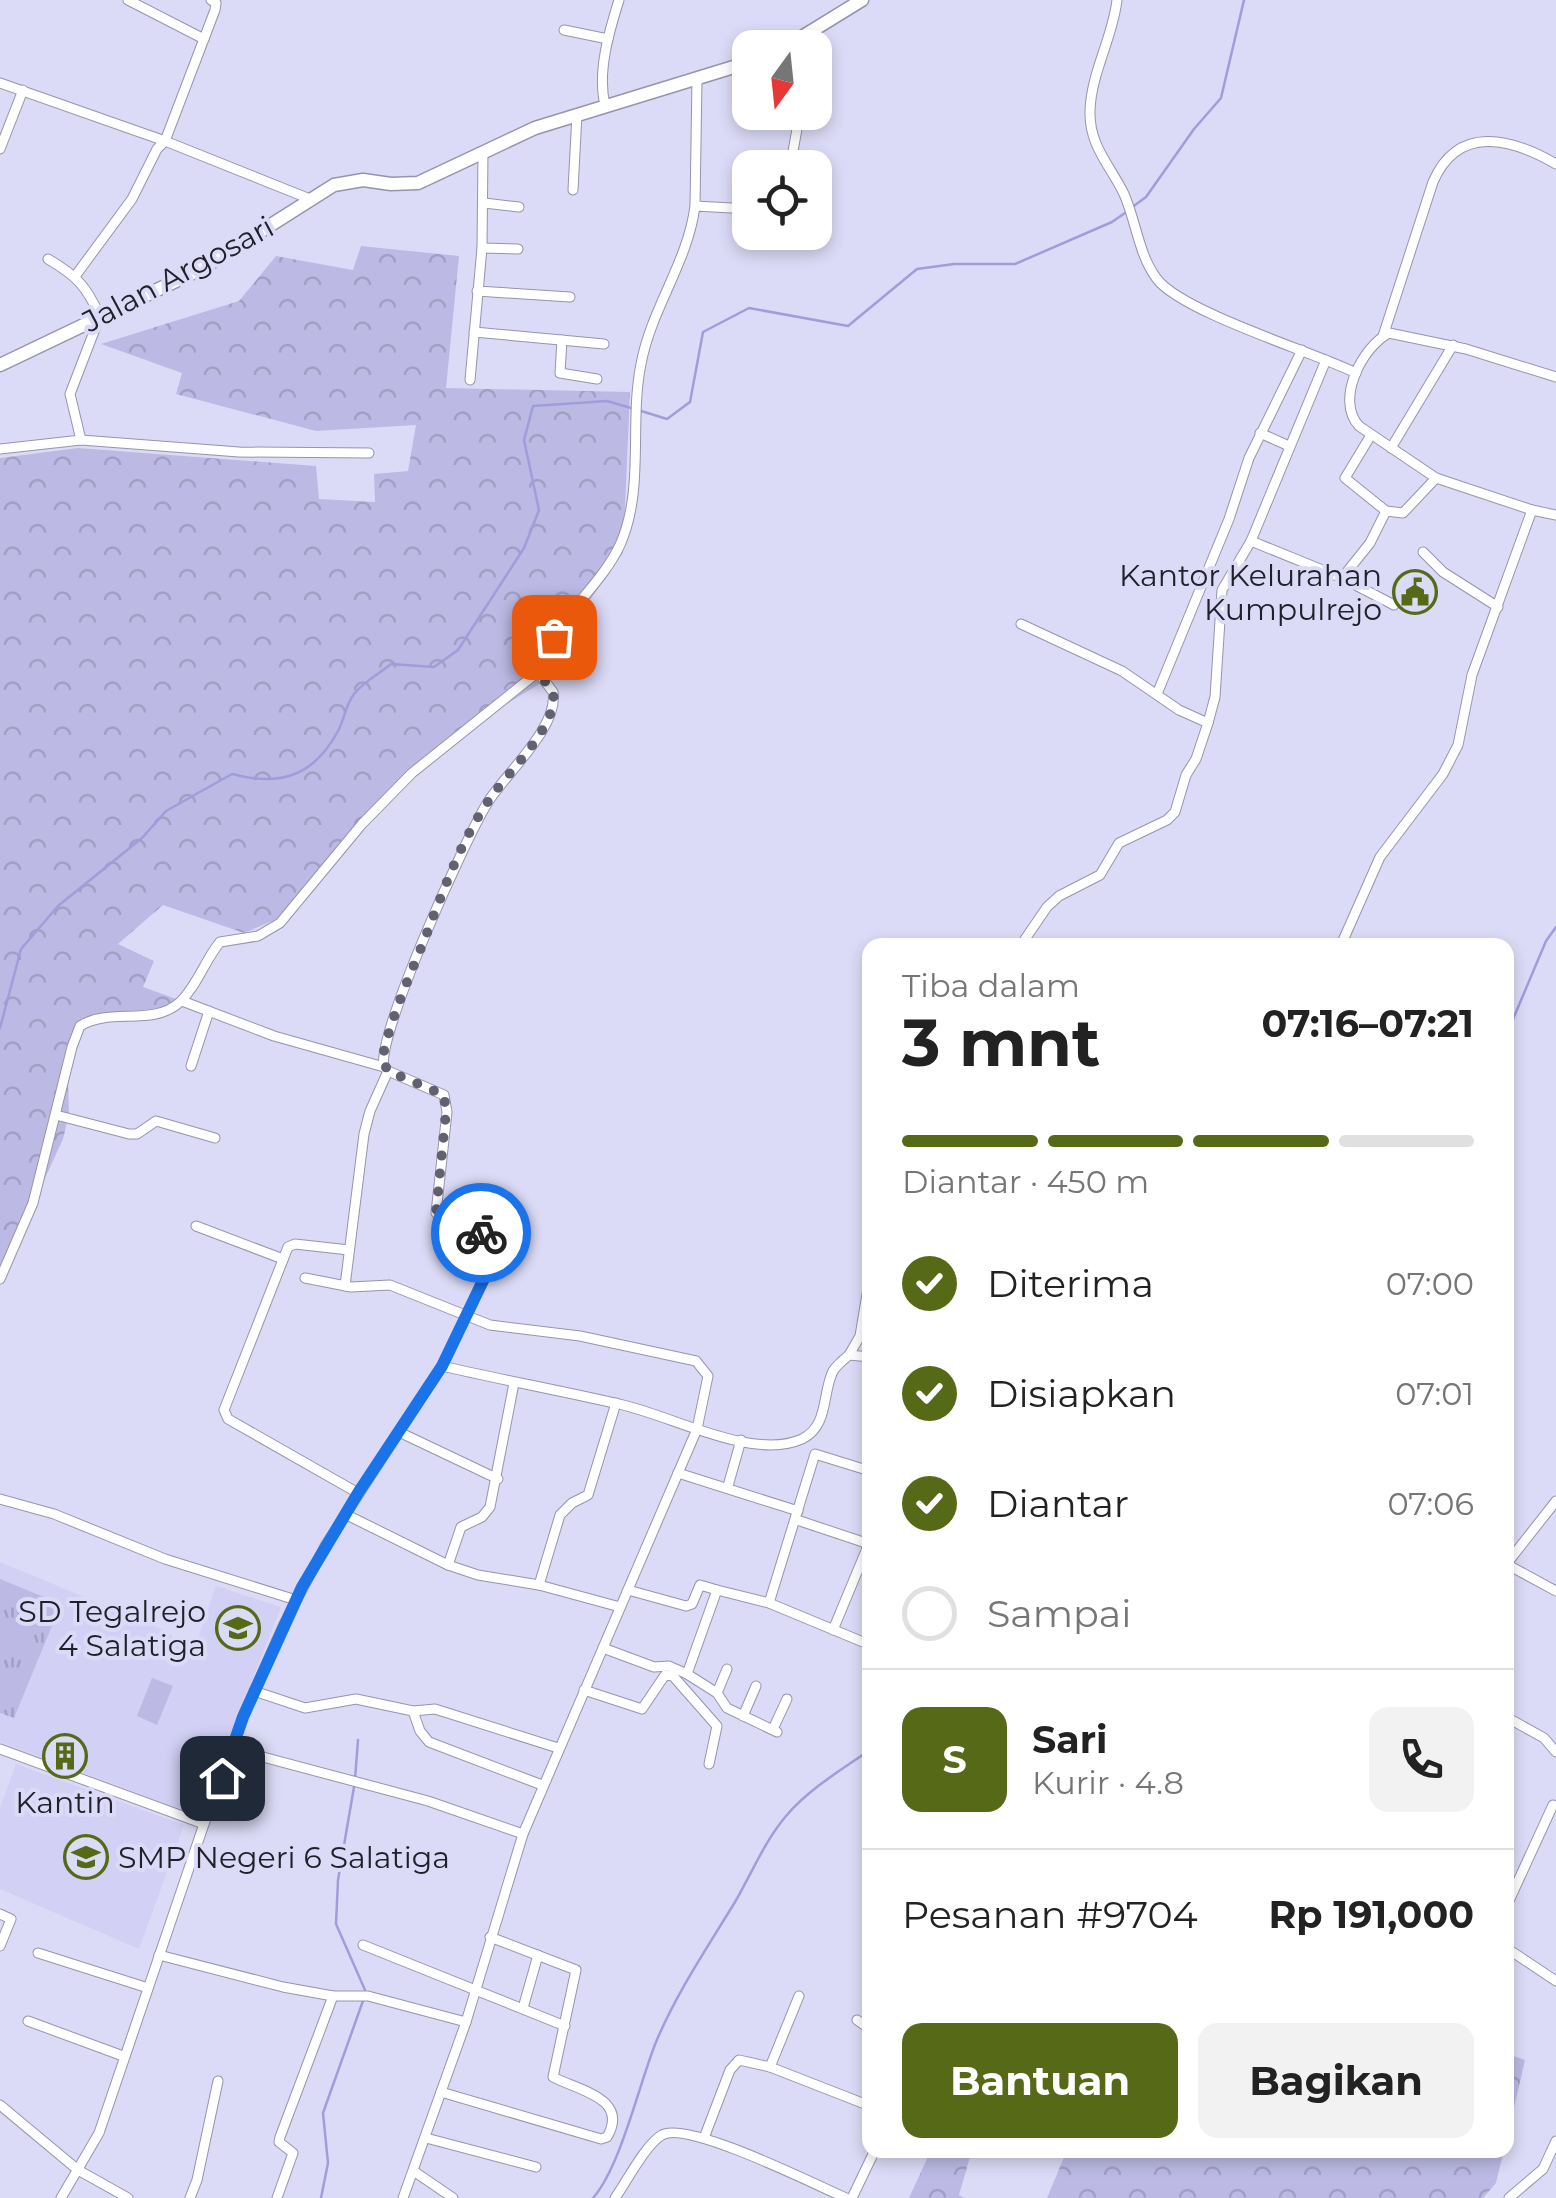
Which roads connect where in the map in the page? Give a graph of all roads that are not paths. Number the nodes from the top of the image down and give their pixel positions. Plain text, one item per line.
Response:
1 (128, 0) edge
2 (211, 0) edge
3 (619, 0) edge
4 (862, 0) edge
5 (1117, 0) edge
6 (564, 30) dead end
7 (815, 30) edge
8 (204, 39) junction
9 (608, 39) junction
10 (732, 68) edge
11 (696, 80) junction
12 (0, 83) edge
13 (23, 90) junction
14 (605, 105) junction
15 (577, 114) junction
16 (165, 141) junction
17 (0, 149) edge
18 (483, 152) junction
19 (1556, 164) edge
20 (572, 190) dead end
21 (310, 199) junction
22 (484, 203) junction
23 (696, 206) junction
24 (519, 207) dead end
25 (732, 208) edge
26 (482, 248) junction
27 (518, 249) dead end
28 (48, 260) dead end
29 (76, 276) junction
30 (477, 291) junction
31 (570, 298) dead end
32 (100, 316) junction
33 (474, 332) junction
34 (1382, 336) junction
35 (562, 340) junction
36 (604, 344) dead end
37 (1453, 346) junction
38 (1302, 350) junction
39 (1326, 360) junction
40 (0, 365) edge
41 (1356, 372) junction
42 (1556, 377) edge
43 (597, 379) dead end
44 (470, 380) dead end
45 (1260, 433) junction
46 (1371, 436) junction
47 (81, 440) junction
48 (1289, 446) junction
49 (1391, 448) junction
50 (0, 449) edge
51 (369, 453) dead end
52 (1436, 478) junction
53 (1556, 501) edge
54 (1532, 510) junction
55 (1386, 511) junction
56 (1552, 514) edge
57 (1251, 541) junction
58 (1423, 552) dead end
59 (1342, 578) junction
60 (1394, 605) dead end
61 (1498, 607) junction
62 (1021, 624) dead end
63 (538, 672) junction
64 (1156, 694) junction
65 (1208, 724) junction
66 (1026, 938) edge
67 (1344, 938) edge
68 (182, 1001) junction
69 (208, 1011) junction
70 (191, 1066) dead end
71 (386, 1069) junction
72 (56, 1115) junction
73 (216, 1138) dead end
74 (196, 1226) dead end
75 (349, 1250) junction
76 (282, 1259) junction
77 (305, 1278) dead end
78 (0, 1280) edge
79 (345, 1286) junction
80 (465, 1318) junction
81 (862, 1324) edge
82 (849, 1355) junction
83 (862, 1356) edge
84 (442, 1366) junction
85 (514, 1383) junction
86 (616, 1403) junction
87 (697, 1429) junction
88 (399, 1432) junction
89 (804, 1438) junction
90 (741, 1440) junction
91 (816, 1454) junction
92 (862, 1468) edge
93 (678, 1473) junction
94 (498, 1480) junction
95 (728, 1486) junction
96 (358, 1493) junction
97 (0, 1499) edge
98 (1556, 1501) edge
99 (347, 1514) junction
100 (797, 1515) junction
101 (862, 1539) edge
102 (1514, 1556) edge
103 (862, 1560) edge
104 (448, 1565) junction
105 (1514, 1567) edge
106 (857, 1573) junction
107 (862, 1575) edge
108 (540, 1585) junction
109 (628, 1590) junction
110 (717, 1590) junction
111 (1556, 1591) edge
112 (296, 1600) junction
113 (769, 1604) junction
114 (620, 1608) junction
115 (832, 1630) junction
116 (862, 1642) edge
117 (603, 1648) junction
118 (727, 1669) dead end
119 (688, 1674) junction
120 (756, 1686) dead end
121 (584, 1690) junction
122 (254, 1692) junction
123 (717, 1693) junction
124 (787, 1699) dead end
125 (413, 1711) junction
126 (743, 1716) junction
127 (1514, 1721) edge
128 (0, 1748) edge
129 (558, 1748) junction
130 (233, 1749) junction
131 (1556, 1752) edge
132 (709, 1764) dead end
133 (542, 1785) junction
134 (1555, 1803) edge
135 (204, 1824) junction
136 (523, 1834) junction
137 (1514, 1890) edge
138 (0, 1914) edge
139 (490, 1937) junction
140 (363, 1945) dead end
141 (0, 1946) edge
142 (38, 1953) dead end
143 (1514, 1953) edge
144 (538, 1955) junction
145 (159, 1956) junction
146 (1556, 1980) edge
147 (148, 1988) junction
148 (476, 1990) junction
149 (333, 1996) junction
150 (799, 1996) dead end
151 (523, 2008) junction
152 (857, 2020) dead end
153 (28, 2021) dead end
154 (466, 2022) junction
155 (862, 2024) edge
156 (565, 2026) junction
157 (123, 2056) junction
158 (770, 2068) junction
159 (218, 2082) dead end
160 (441, 2092) junction
161 (862, 2103) edge
162 (0, 2106) edge
163 (426, 2138) junction
164 (704, 2138) junction
165 (1556, 2142) edge
166 (871, 2158) edge
167 (536, 2167) dead end
168 (1543, 2169) junction
169 (78, 2170) junction
170 (415, 2172) junction
171 (1556, 2176) edge
172 (61, 2198) edge
173 (128, 2198) edge
174 (190, 2198) edge
175 (277, 2198) edge
176 (404, 2198) edge
177 (454, 2198) edge
178 (616, 2198) edge
179 (849, 2198) edge
180 (1510, 2198) edge

1 - 8 street
2 - 8 street
3 - 9 street
4 - 7 street
5 - 38 street
6 - 9 street
8 - 16 street
9 - 14 street
10 - 11 street, Jalan Argosari
11 - 14 street, Jalan Argosari
11 - 23 street
12 - 13 street
13 - 16 street
13 - 17 street
14 - 15 street, Jalan Argosari
15 - 18 street, Jalan Argosari
15 - 20 street
16 - 21 street
16 - 29 street
18 - 21 street, Jalan Argosari
18 - 22 street
19 - 34 street
21 - 32 street, Jalan Argosari
22 - 24 street
22 - 26 street
23 - 25 street
23 - 63 street
26 - 27 street
26 - 30 street
28 - 29 street
29 - 32 street
30 - 31 street
30 - 33 street
32 - 40 street, Jalan Argosari
32 - 47 street
33 - 35 street
33 - 44 street
34 - 37 street
34 - 41 street
35 - 36 street
35 - 43 street
37 - 42 street
37 - 49 street
38 - 39 street
38 - 45 street
39 - 41 street
39 - 48 street
41 - 46 street
45 - 48 street
45 - 64 street
46 - 49 street
46 - 55 street
47 - 50 street
47 - 51 street
48 - 57 street
49 - 52 street
52 - 54 street
52 - 55 street
53 - 56 street
54 - 56 street
54 - 61 street
55 - 59 street
57 - 59 street
57 - 65 street
58 - 61 street
59 - 60 street
61 - 67 street
62 - 64 street
63 - 68 street
63 - 71 street
64 - 65 street
65 - 66 street
68 - 69 street
68 - 72 street
69 - 70 street
69 - 71 street
71 - 75 street
71 - 80 street
72 - 73 street
72 - 78 street
74 - 76 street
75 - 76 street
75 - 79 street
76 - 96 street
77 - 79 street
79 - 80 street
80 - 84 street
80 - 87 street
81 - 82 street
82 - 83 street
82 - 89 street
84 - 85 street
84 - 88 street
85 - 86 street
85 - 94 street
86 - 87 street
86 - 108 street
87 - 90 street
87 - 93 street
88 - 94 street
88 - 96 street
89 - 90 street
89 - 91 street
90 - 95 street
91 - 92 street
91 - 100 street
93 - 95 street
93 - 109 street
94 - 104 street
95 - 100 street
96 - 99 street
97 - 112 street
98 - 102 street
99 - 104 street
99 - 112 street
100 - 101 street
100 - 113 street
103 - 106 street
104 - 108 street
105 - 111 street
106 - 107 street
106 - 115 street
108 - 114 street
109 - 110 street
109 - 114 street
110 - 113 street
110 - 119 street
112 - 122 street
113 - 115 street
114 - 117 street
115 - 116 street
117 - 119 street
117 - 121 street
118 - 123 street
119 - 123 street
120 - 126 street
121 - 129 street
121 - 132 street
122 - 125 street
122 - 130 street
123 - 126 street
124 - 126 street
125 - 129 street
125 - 133 street
127 - 131 street
128 - 135 street
129 - 133 street
130 - 135 street
130 - 136 street
133 - 136 street
134 - 137 street
135 - 145 street
136 - 139 street
138 - 141 street
139 - 144 street
139 - 148 street
140 - 148 street
142 - 147 street
143 - 146 street
144 - 151 street
144 - 156 street
145 - 147 street
145 - 149 street
147 - 157 street
148 - 151 street
148 - 154 street
149 - 154 street
149 - 175 street
150 - 158 street
151 - 156 street
152 - 155 street
153 - 157 street
154 - 160 street
156 - 160 street
157 - 169 street
158 - 161 street
158 - 164 street
159 - 174 street
160 - 163 street
162 - 169 street
163 - 167 street
163 - 170 street
164 - 178 street
164 - 179 street
165 - 168 street
166 - 179 street
168 - 171 street
168 - 180 street
169 - 172 street
169 - 173 street
170 - 176 street
170 - 177 street

